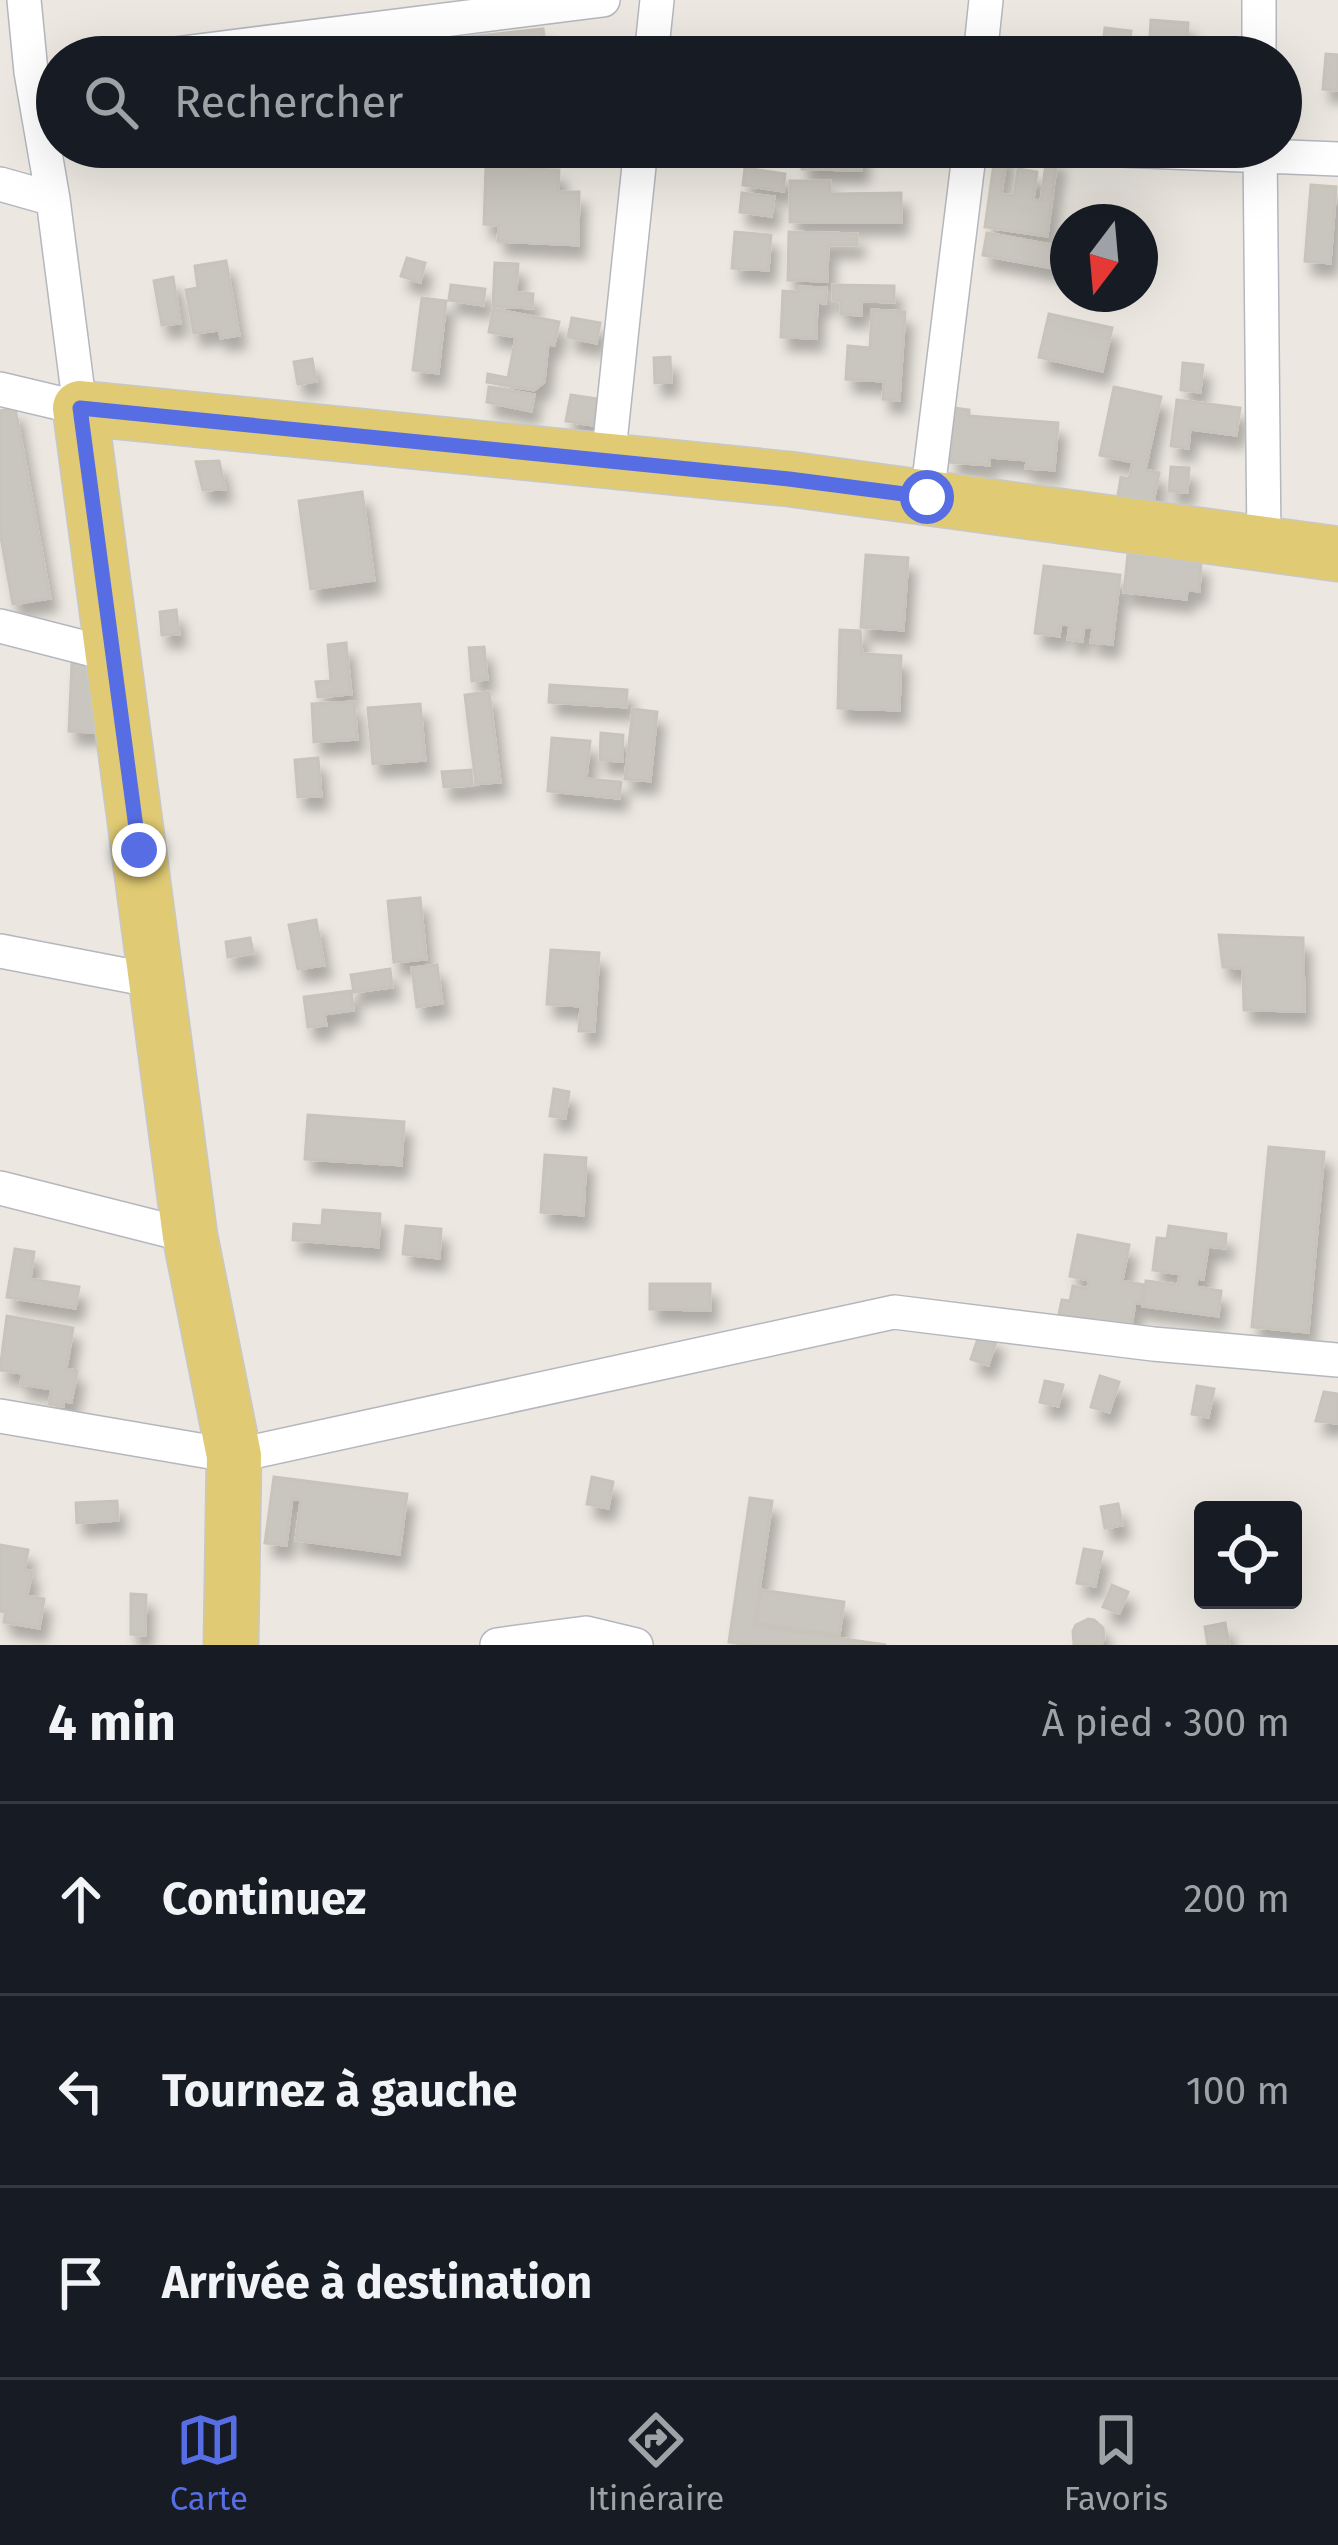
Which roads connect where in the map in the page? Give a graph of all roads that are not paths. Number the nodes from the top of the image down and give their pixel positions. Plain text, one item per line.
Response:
1 (24, 0) edge
2 (603, 0) edge
3 (657, 0) edge
4 (986, 0) edge
5 (1259, 0) edge
6 (318, 36) edge
7 (653, 36) edge
8 (982, 36) edge
9 (1259, 36) edge
10 (36, 42) edge
11 (1302, 156) edge
12 (1338, 159) edge
13 (50, 168) edge
14 (639, 168) edge
15 (967, 168) edge
16 (1260, 168) edge
17 (0, 184) edge
18 (52, 199) junction
19 (0, 389) edge
20 (80, 408) junction
21 (608, 460) junction
22 (927, 497) junction
23 (1264, 544) junction
24 (1338, 554) edge
25 (0, 626) edge
26 (113, 655) junction
27 (0, 951) edge
28 (156, 981) junction
29 (0, 1188) edge
30 (190, 1236) junction
31 (1338, 1360) edge
32 (0, 1416) edge
33 (234, 1456) junction
34 (584, 1639) edge
35 (231, 1645) edge
36 (497, 1645) edge
37 (636, 1645) edge

1 - 10 street
2 - 6 street
3 - 7 street
4 - 8 street
5 - 9 street
11 - 12 street
13 - 18 street
14 - 21 street
15 - 22 street
16 - 23 street
17 - 18 street
18 - 20 street
19 - 20 street
20 - 21 main road
20 - 26 main road
21 - 22 main road
22 - 23 main road
23 - 24 main road
25 - 26 street
26 - 28 main road
27 - 28 street
28 - 30 main road
29 - 30 street
30 - 33 main road
31 - 33 street
32 - 33 street
33 - 35 main road
34 - 36 street
34 - 37 street

